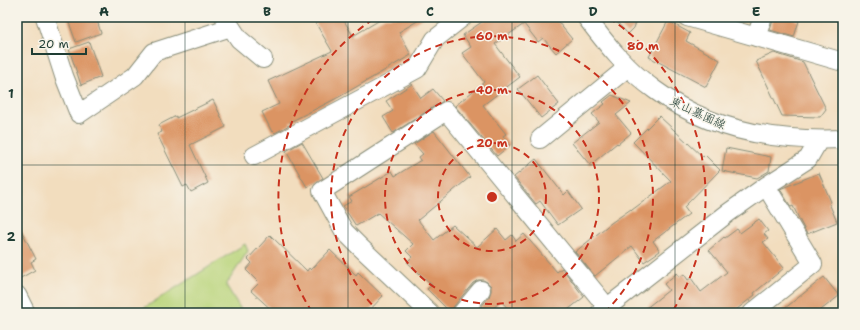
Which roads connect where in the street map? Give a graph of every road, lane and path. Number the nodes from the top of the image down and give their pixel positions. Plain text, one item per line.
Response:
1 (45, 17) edge
2 (463, 17) edge
3 (586, 17) edge
4 (687, 17) edge
5 (763, 17) edge
6 (228, 22) edge
7 (756, 37) junction
8 (263, 59) dead end
9 (843, 62) edge
10 (628, 67) junction
11 (540, 139) dead end
12 (843, 139) edge
13 (819, 140) junction
14 (254, 156) dead end
15 (766, 186) junction
16 (481, 290) dead end
17 (17, 295) edge
18 (603, 310) edge
19 (26, 313) edge
20 (430, 313) edge
21 (462, 313) edge
22 (752, 313) edge

1 - 6 street
2 - 14 street
3 - 10 street, 東山墓園線
4 - 7 street
5 - 7 street
6 - 8 street
7 - 9 street
10 - 11 street
10 - 13 street, 東山墓園線
12 - 13 street, 東山墓園線
13 - 15 street
15 - 18 street
15 - 22 street
16 - 21 street
17 - 19 street
18 - 20 street

